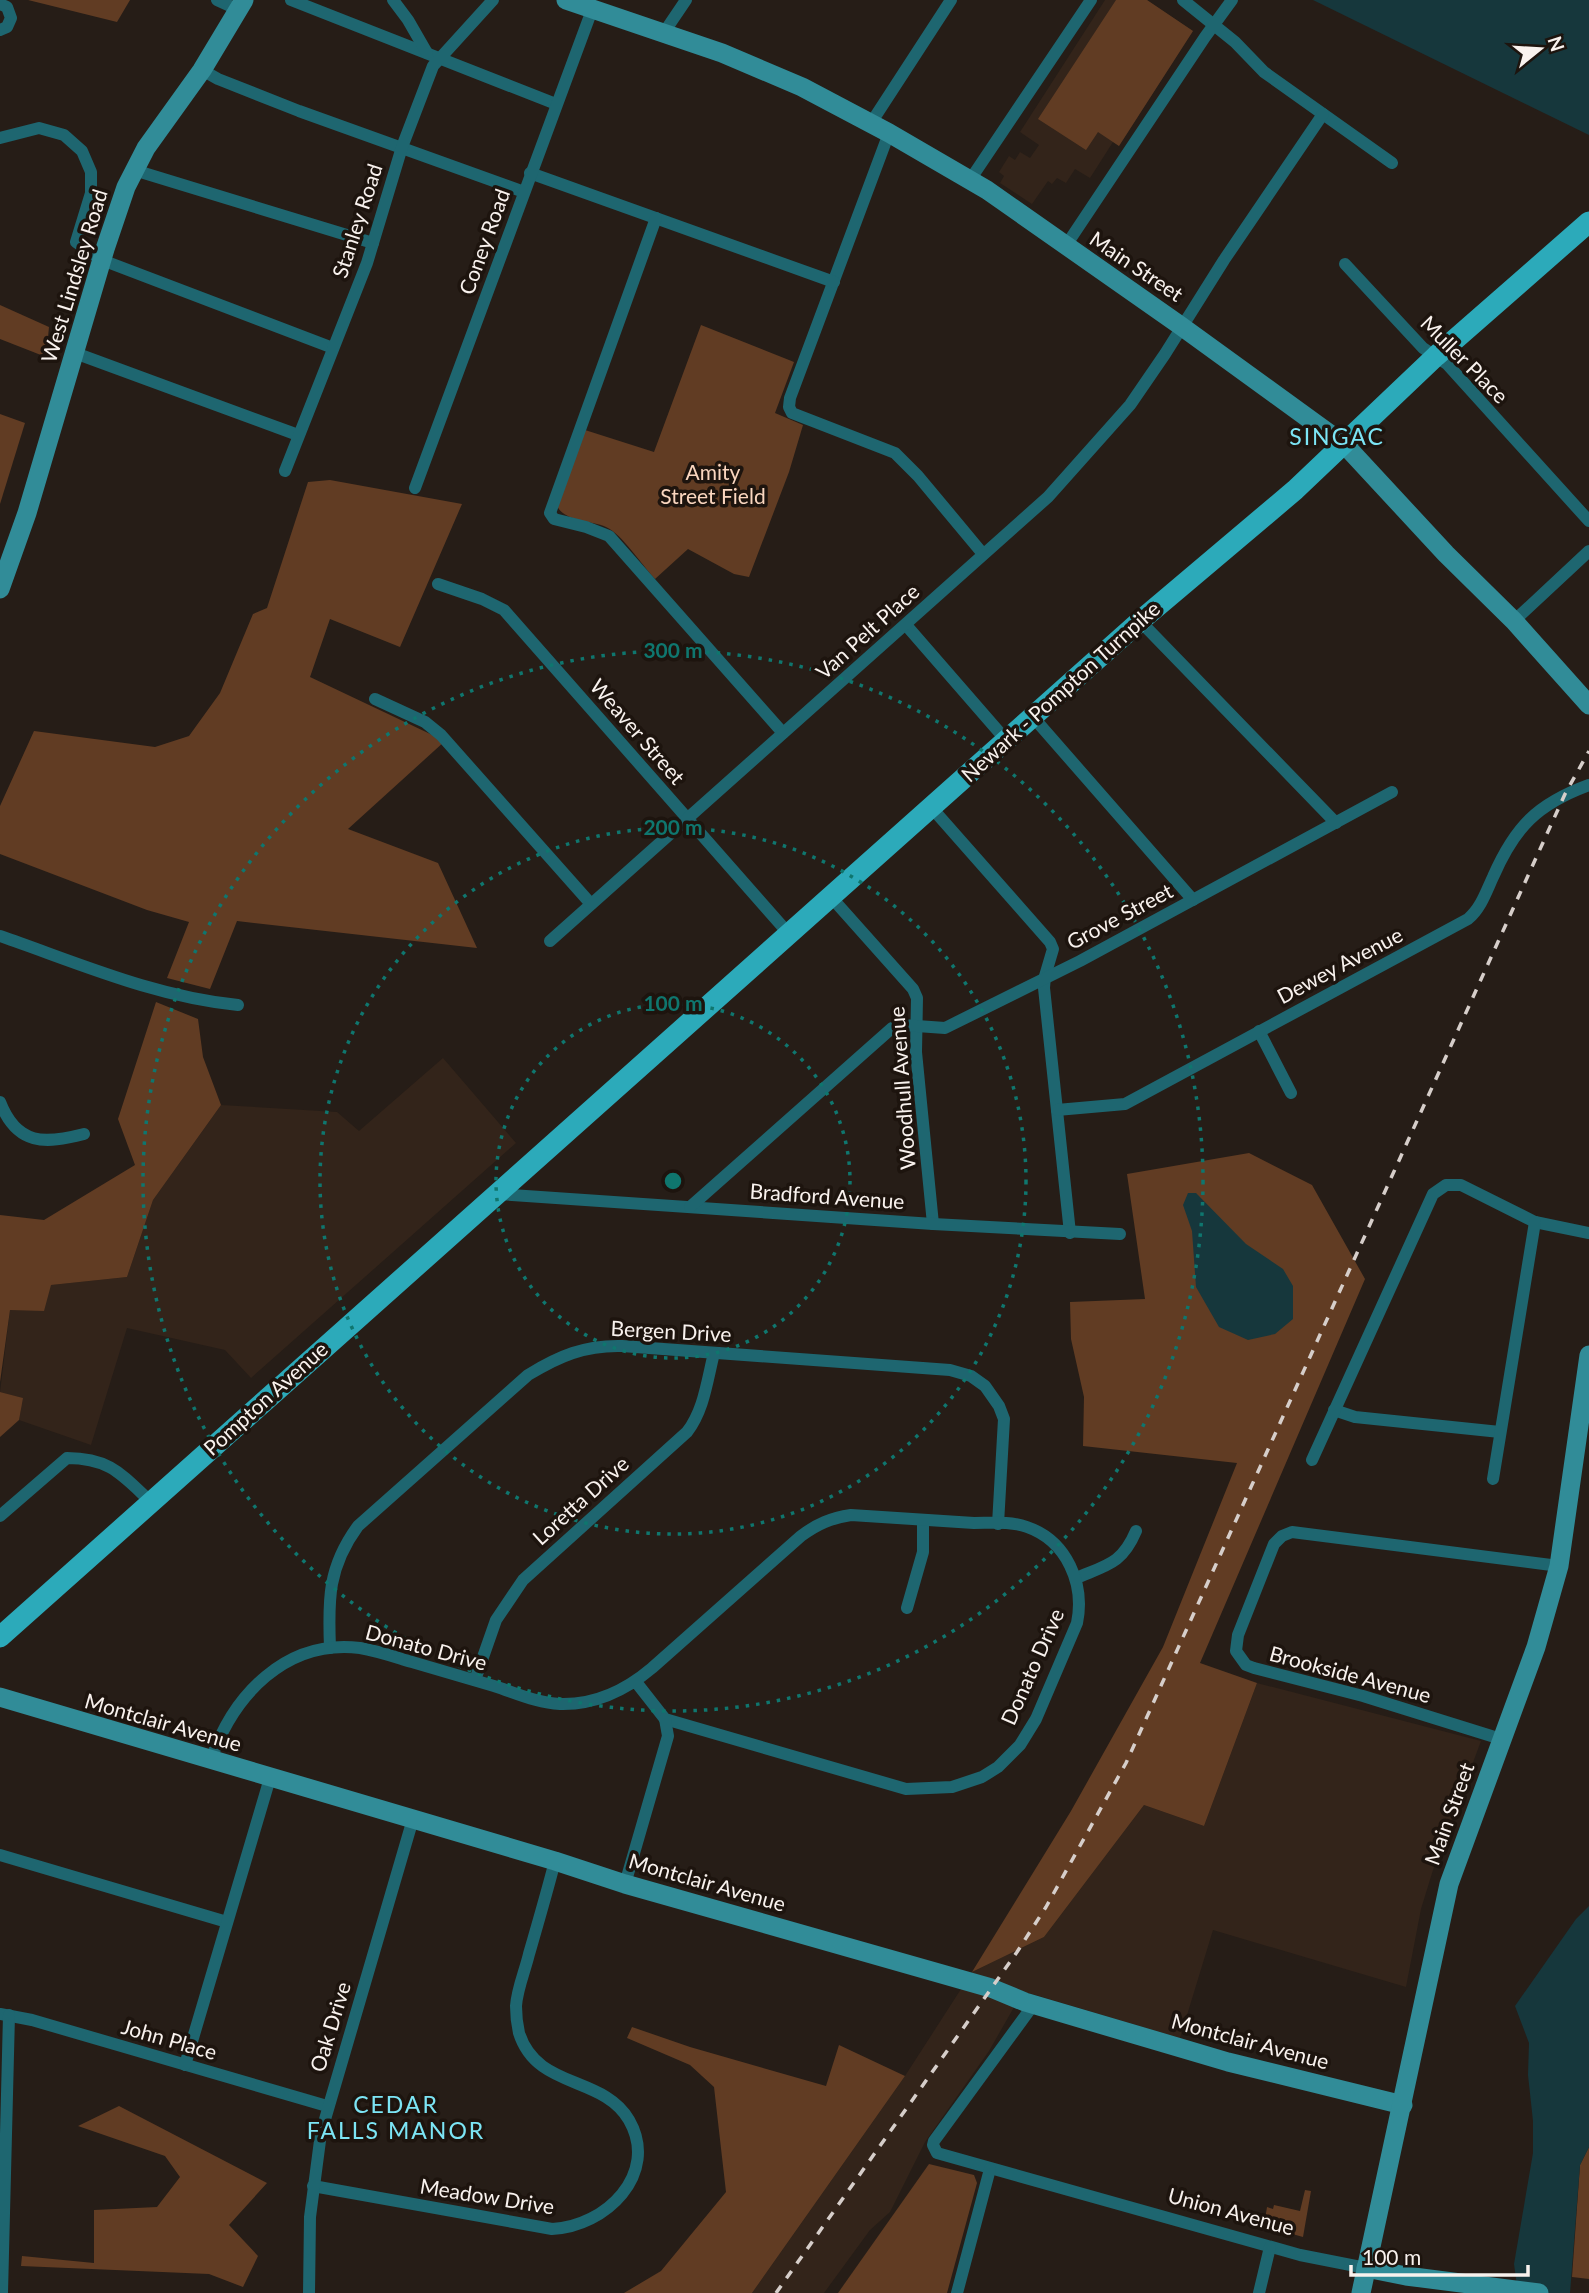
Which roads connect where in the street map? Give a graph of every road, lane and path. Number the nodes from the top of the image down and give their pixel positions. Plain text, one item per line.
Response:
1 (217, 0) edge
2 (291, 0) edge
3 (393, 0) edge
4 (493, 0) edge
5 (566, 0) edge
6 (686, 0) edge
7 (951, 0) edge
8 (1091, 0) edge
9 (1184, 0) edge
10 (1232, 0) edge
11 (0, 4) edge
12 (242, 5) edge
13 (592, 9) junction
14 (1213, 25) junction
15 (0, 30) edge
16 (663, 34) junction
17 (433, 56) junction
18 (202, 70) junction
19 (556, 104) junction
20 (1323, 114) junction
21 (871, 123) junction
22 (889, 133) junction
23 (0, 138) edge
24 (402, 148) junction
25 (1392, 163) dead end
26 (134, 170) junction
27 (530, 173) junction
28 (970, 180) junction
29 (524, 192) junction
30 (656, 218) junction
31 (1589, 222) edge
32 (373, 243) junction
33 (1065, 247) junction
34 (102, 260) junction
35 (1345, 264) dead end
36 (834, 282) junction
37 (1181, 326) junction
38 (333, 348) junction
39 (75, 353) junction
40 (1436, 356) junction
41 (298, 435) junction
42 (1345, 445) junction
43 (285, 471) dead end
44 (415, 488) dead end
45 (1586, 518) edge
46 (1589, 551) edge
47 (983, 554) junction
48 (438, 584) dead end
49 (0, 589) edge
50 (1140, 621) junction
51 (1514, 621) junction
52 (906, 625) junction
53 (375, 699) dead end
54 (1589, 705) edge
55 (1032, 718) junction
56 (783, 733) junction
57 (1006, 740) junction
58 (1589, 785) edge
59 (1392, 792) dead end
60 (931, 807) junction
61 (687, 818) junction
62 (1336, 822) junction
63 (831, 897) junction
64 (1193, 900) junction
65 (592, 904) junction
66 (789, 934) junction
67 (0, 936) edge
68 (550, 941) dead end
69 (1045, 979) junction
70 (238, 1005) dead end
71 (917, 1027) junction
72 (1259, 1031) junction
73 (1291, 1093) dead end
74 (0, 1102) edge
75 (1057, 1110) junction
76 (84, 1134) dead end
77 (533, 1162) joint
78 (497, 1194) junction
79 (690, 1207) junction
80 (1535, 1222) junction
81 (933, 1224) junction
82 (1070, 1233) junction
83 (1589, 1233) edge
84 (1120, 1234) dead end
85 (714, 1353) junction
86 (1589, 1355) edge
87 (1334, 1410) junction
88 (1583, 1428) edge
89 (1500, 1432) junction
90 (1312, 1460) dead end
91 (1493, 1479) dead end
92 (151, 1502) junction
93 (0, 1516) edge
94 (923, 1520) junction
95 (998, 1524) junction
96 (1136, 1531) dead end
97 (1559, 1566) junction
98 (1076, 1578) junction
99 (907, 1608) dead end
100 (0, 1637) edge
101 (330, 1648) junction
102 (475, 1681) junction
103 (636, 1682) junction
104 (0, 1697) edge
105 (665, 1719) junction
106 (1501, 1739) junction
107 (211, 1760) junction
108 (270, 1778) junction
109 (413, 1819) junction
110 (0, 1855) edge
111 (555, 1861) junction
112 (625, 1884) junction
113 (227, 1922) junction
114 (1034, 2004) junction
115 (5, 2014) edge
116 (185, 2065) junction
117 (1403, 2105) junction
118 (327, 2106) junction
119 (990, 2169) junction
120 (313, 2186) junction
121 (1270, 2247) junction
122 (1366, 2268) junction
123 (1535, 2292) edge
124 (2, 2293) edge
125 (309, 2293) edge
126 (957, 2293) edge
127 (1259, 2293) edge
128 (1362, 2293) edge

1 - 12 street
2 - 17 street
3 - 17 street
4 - 17 street, Stanley Road
5 - 13 main road, Main Street
6 - 16 street
7 - 21 street
8 - 28 street
9 - 14 street
10 - 14 street
11 - 15 street
12 - 18 main road, West Lindsley Road
13 - 16 main road, Main Street
13 - 19 street, Coney Road
14 - 20 street
14 - 33 street
16 - 21 main road, Main Street
17 - 19 street
17 - 24 street, Stanley Road
18 - 24 street
18 - 26 main road, West Lindsley Road
19 - 27 street, Coney Road
20 - 25 street
20 - 37 street, Van Pelt Place
21 - 22 main road, Main Street
22 - 28 main road, Main Street
22 - 36 street
23 - 34 street
24 - 29 street
24 - 32 street, Stanley Road
26 - 32 street
26 - 34 main road, West Lindsley Road
27 - 29 street, Coney Road
27 - 30 street
28 - 33 main road, Main Street
29 - 44 street, Coney Road
30 - 36 street
30 - 56 street
31 - 40 main road, Newark - Pompton Turnpike
32 - 38 street, Stanley Road
33 - 37 main road, Main Street
34 - 38 street
34 - 39 main road, West Lindsley Road
35 - 40 street, Muller Place
36 - 47 street
37 - 42 main road, Main Street
37 - 47 street, Van Pelt Place
38 - 41 street, Stanley Road
39 - 41 street
39 - 49 main road, West Lindsley Road
40 - 42 main road, Newark - Pompton Turnpike
40 - 45 street, Muller Place
41 - 43 street, Stanley Road
42 - 50 main road, Newark - Pompton Turnpike
42 - 51 main road, Main Street
46 - 51 street
47 - 52 street, Van Pelt Place
48 - 61 street, Weaver Street
50 - 55 main road, Newark - Pompton Turnpike
50 - 62 street
51 - 54 main road, Main Street
52 - 56 street, Van Pelt Place
52 - 57 street
53 - 65 street
55 - 57 main road, Newark - Pompton Turnpike
55 - 64 street
56 - 61 street, Van Pelt Place
57 - 60 main road, Newark - Pompton Turnpike
58 - 72 street, Dewey Avenue
59 - 62 street, Grove Street
60 - 63 main road, Newark - Pompton Turnpike
60 - 69 street
61 - 65 street, Van Pelt Place
61 - 66 street, Weaver Street
62 - 64 street, Grove Street
63 - 66 main road, Newark - Pompton Turnpike
63 - 71 street, Woodhull Avenue
64 - 69 street, Grove Street
65 - 68 street, Van Pelt Place
66 - 77 main road, Newark - Pompton Turnpike
67 - 70 street
69 - 71 street, Grove Street
69 - 75 street
71 - 79 street, Grove Street
71 - 81 street, Woodhull Avenue
72 - 73 street
72 - 75 street, Dewey Avenue
74 - 76 street
75 - 82 street
77 - 78 main road, Pompton Avenue
78 - 79 street, Bradford Avenue
78 - 92 main road, Pompton Avenue
79 - 81 street, Bradford Avenue
80 - 83 street
80 - 87 street
80 - 89 street
81 - 82 street, Bradford Avenue
82 - 84 street, Bradford Avenue
85 - 95 street, Bergen Drive
85 - 101 street, Bergen Drive
85 - 102 street, Loretta Drive
86 - 88 main road, Main Street
87 - 89 street
87 - 90 street
88 - 97 main road, Main Street
89 - 91 street
92 - 93 street
92 - 100 main road, Pompton Avenue
94 - 95 street, Donato Drive
94 - 99 street
94 - 103 street, Donato Drive
95 - 98 street, Donato Drive
96 - 98 street
97 - 106 main road, Main Street
97 - 106 street, Brookside Avenue
98 - 105 street, Donato Drive
101 - 102 street, Donato Drive
101 - 107 street, Donato Drive
102 - 103 street, Donato Drive
103 - 105 street
104 - 107 main road, Montclair Avenue
105 - 112 street
106 - 117 main road, Main Street
107 - 108 main road, Montclair Avenue
108 - 109 main road, Montclair Avenue
108 - 113 street
109 - 111 main road, Montclair Avenue
109 - 118 street, Oak Drive
110 - 113 street
111 - 112 main road, Montclair Avenue
111 - 120 street, Meadow Drive
112 - 114 main road, Montclair Avenue
113 - 116 street
114 - 117 main road, Montclair Avenue
114 - 119 street, Union Avenue
115 - 116 street, John Place
115 - 124 street
116 - 118 street, John Place
117 - 122 main road, Main Street
118 - 120 street, Oak Drive
119 - 121 street, Union Avenue
119 - 126 street
120 - 125 street, Oak Drive
121 - 122 street, Union Avenue
121 - 127 street
122 - 123 main road, Union Avenue
122 - 128 main road, Main Street

